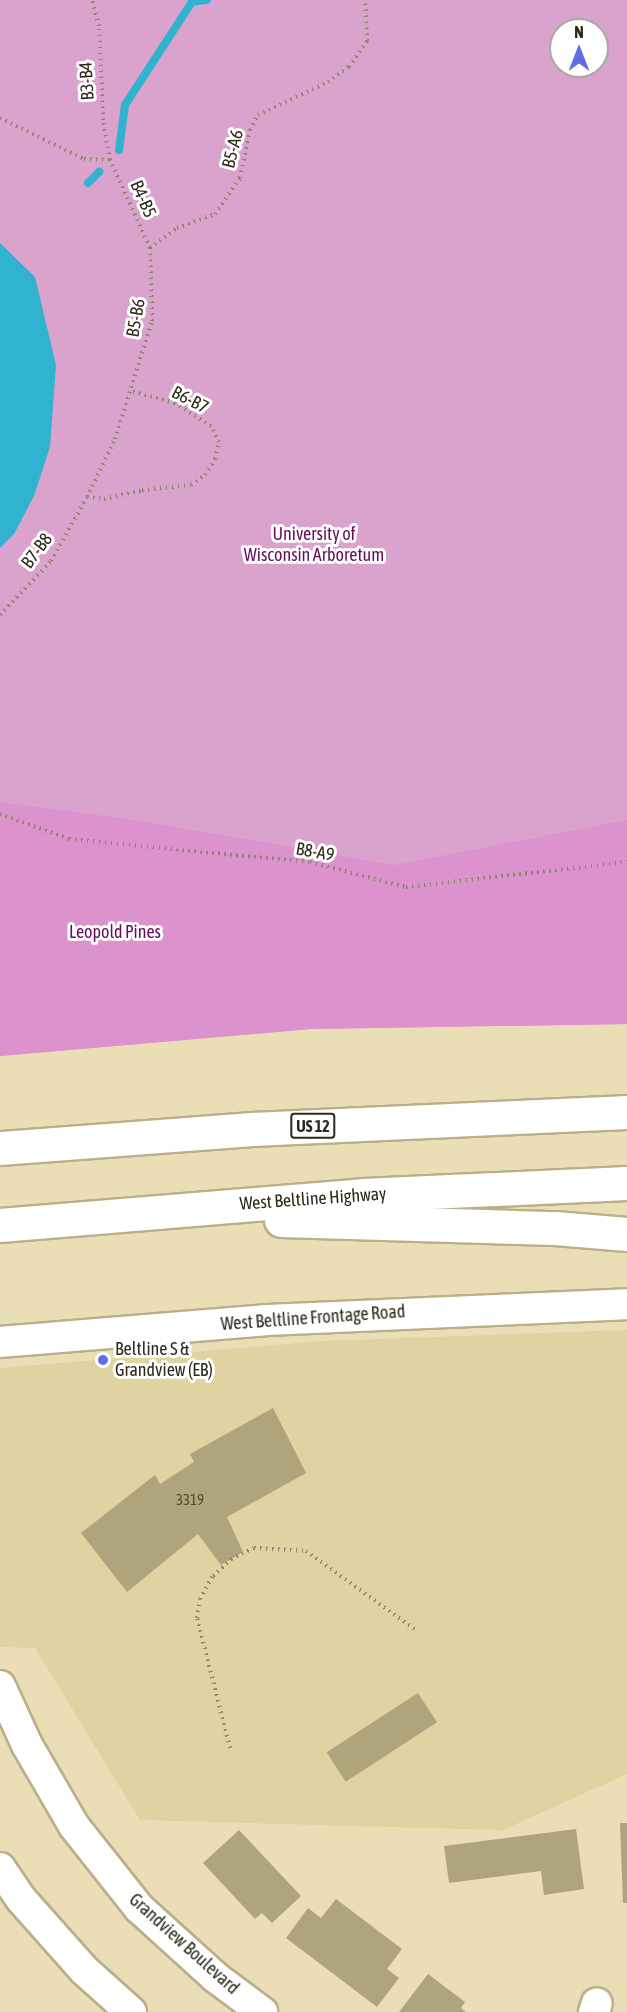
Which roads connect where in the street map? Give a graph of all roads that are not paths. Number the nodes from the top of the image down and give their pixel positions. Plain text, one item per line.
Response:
1 (627, 1112) edge
2 (0, 1148) edge
3 (627, 1183) edge
4 (120, 1215) junction
5 (0, 1225) edge
6 (627, 1234) edge
7 (627, 1304) edge
8 (0, 1342) edge
9 (0, 1686) edge
10 (0, 1868) edge
11 (131, 2012) edge
12 (262, 2012) edge

1 - 2 highway, US 12
3 - 4 highway, West Beltline Highway
4 - 5 highway, West Beltline Highway
4 - 6 highway
7 - 8 street, West Beltline Frontage Road
9 - 12 street, Grandview Boulevard
10 - 11 street

